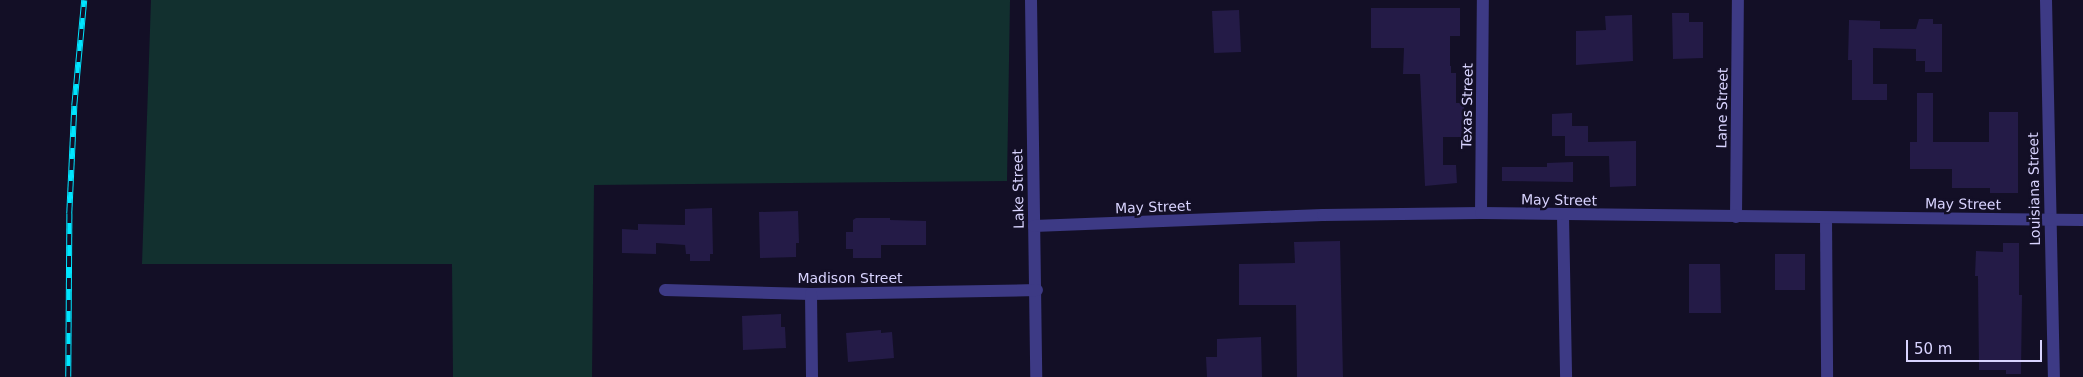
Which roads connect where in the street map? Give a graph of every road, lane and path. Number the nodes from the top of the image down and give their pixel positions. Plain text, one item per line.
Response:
1 (1031, 0) edge
2 (1483, 0) edge
3 (1738, 0) edge
4 (2046, 0) edge
5 (1481, 213) junction
6 (1563, 216) junction
7 (1736, 217) junction
8 (1826, 218) junction
9 (2050, 220) junction
10 (2083, 220) edge
11 (1034, 226) junction
12 (664, 290) dead end
13 (1036, 290) junction
14 (811, 294) junction
15 (812, 377) edge
16 (1036, 377) edge
17 (1566, 377) edge
18 (1827, 377) edge
19 (2054, 377) edge

1 - 11 street, Lake Street
2 - 5 street, Texas Street
3 - 7 street, Lane Street
4 - 9 street, Louisiana Street
5 - 6 street, May Street
5 - 11 street, May Street
6 - 7 street, May Street
6 - 17 street
7 - 8 street, May Street
8 - 9 street, May Street
8 - 18 street
9 - 10 street, May Street
9 - 19 street, Louisiana Street
11 - 13 street, Lake Street
12 - 14 street, Madison Street
13 - 14 street, Madison Street
13 - 16 street, Lake Street
14 - 15 street

